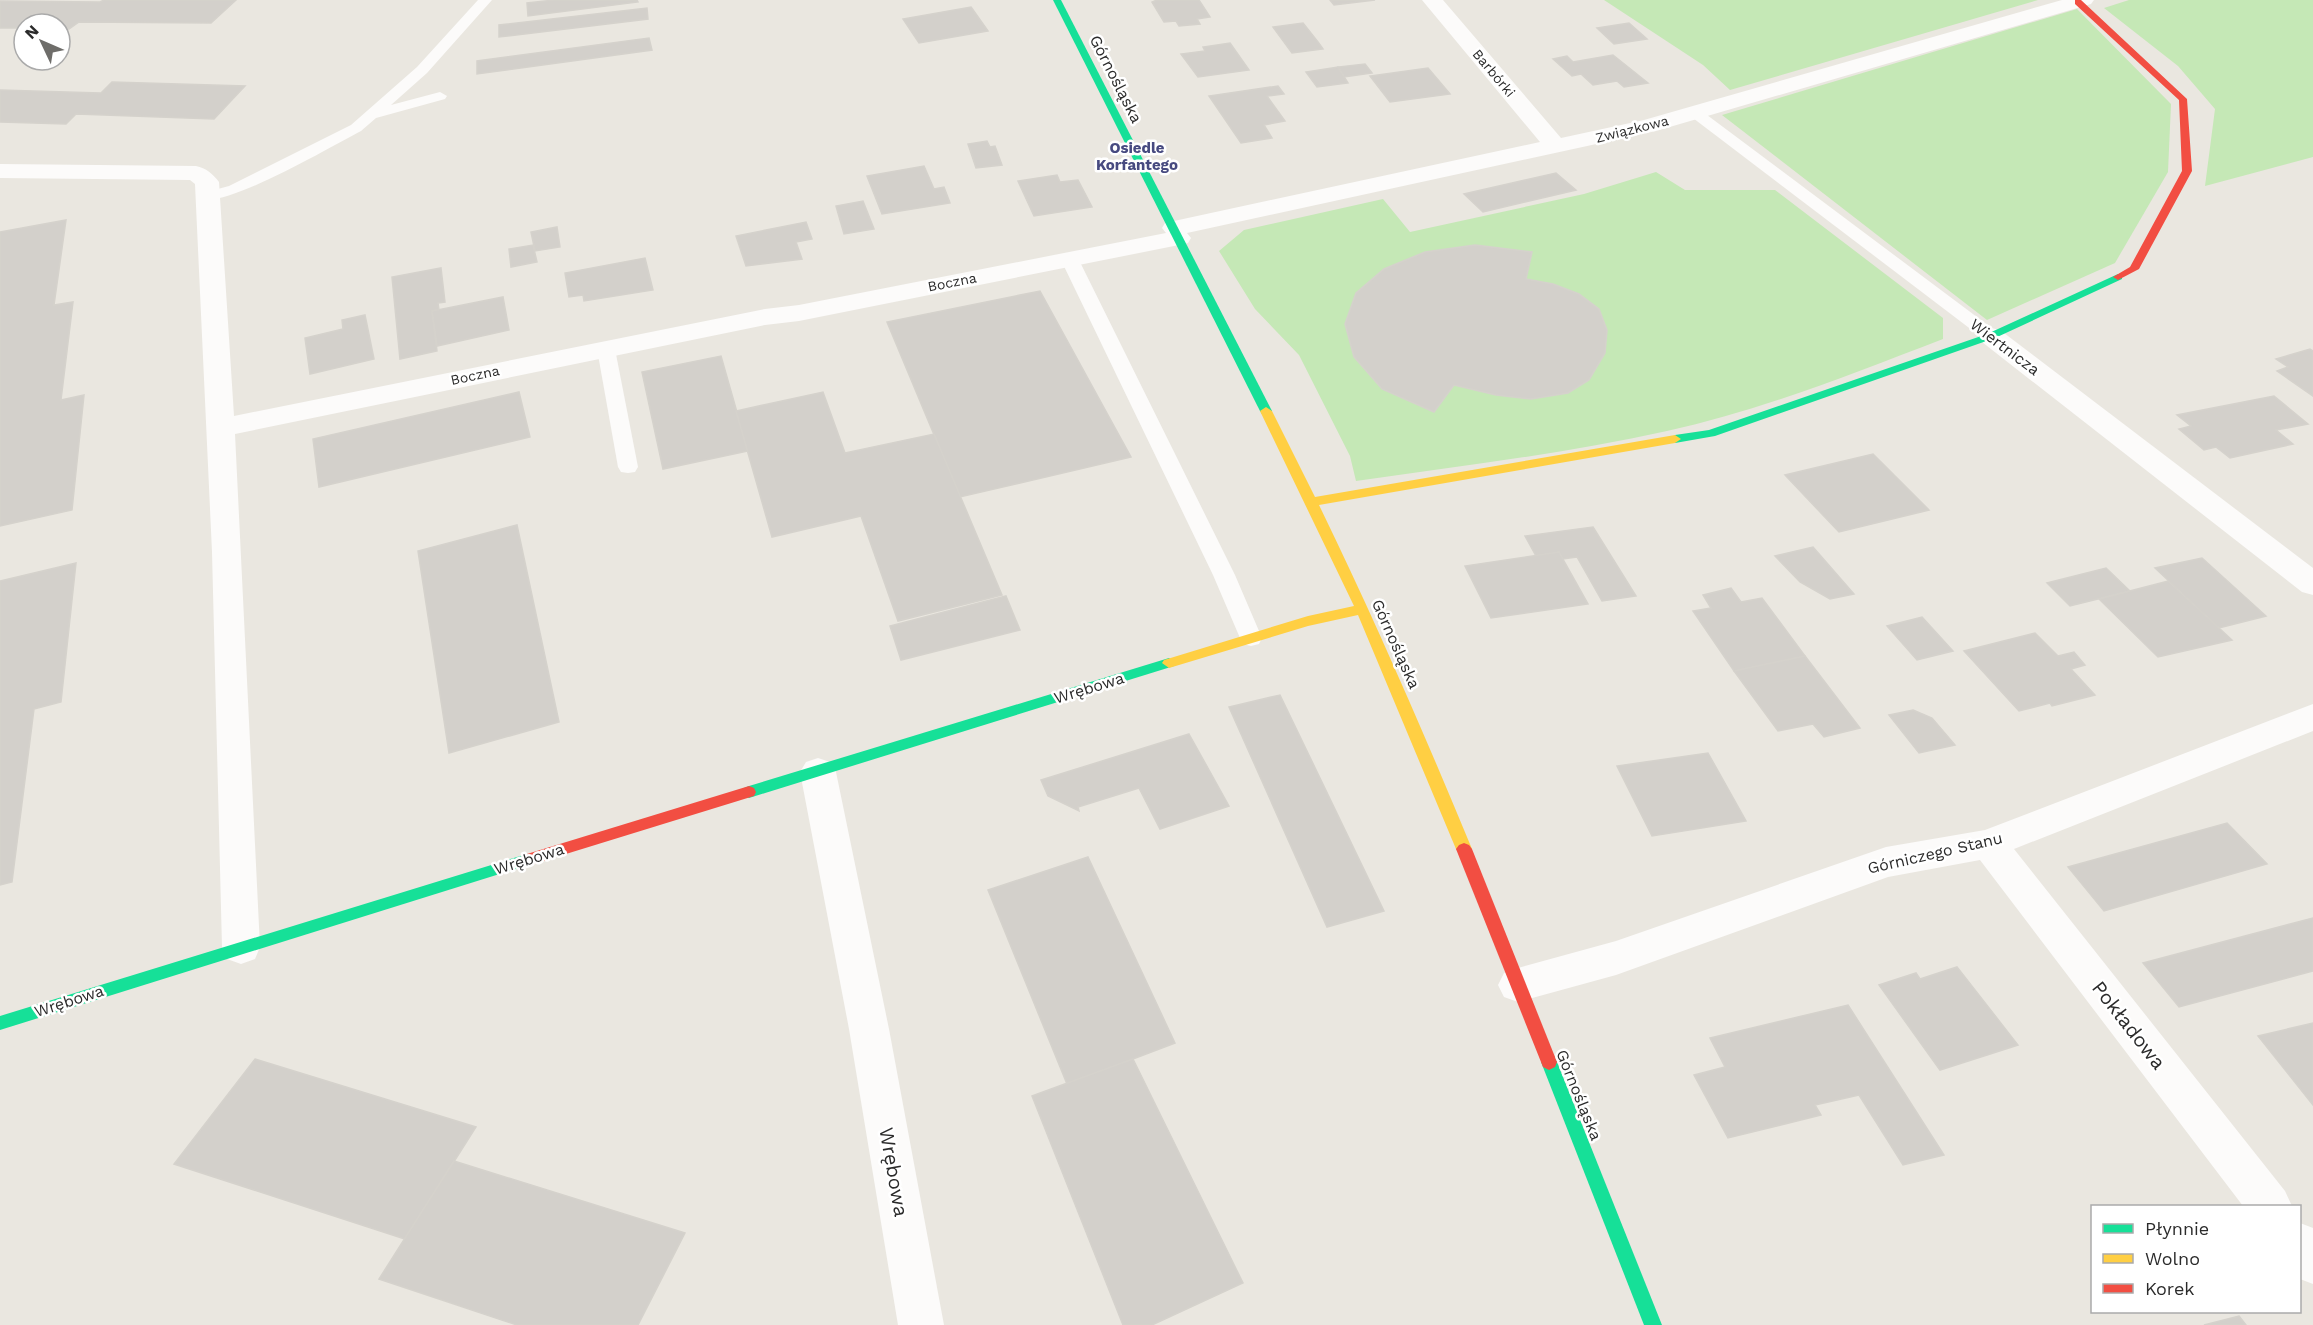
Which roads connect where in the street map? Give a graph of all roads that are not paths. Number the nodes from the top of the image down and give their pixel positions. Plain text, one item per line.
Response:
1 (485, 0) edge
2 (1057, 0) edge
3 (1431, 0) edge
4 (2081, 1) edge
5 (440, 96) dead end
6 (1694, 112) junction
7 (370, 116) junction
8 (1556, 147) junction
9 (0, 171) edge
10 (209, 196) junction
11 (1177, 233) junction
12 (1069, 258) junction
13 (1991, 336) junction
14 (606, 348) junction
15 (220, 428) junction
16 (628, 467) dead end
17 (1312, 502) junction
18 (2313, 584) edge
19 (1362, 609) junction
20 (1251, 638) junction
21 (2313, 717) edge
22 (818, 772) junction
23 (1988, 844) junction
24 (241, 947) junction
25 (1518, 985) junction
26 (0, 1023) edge
27 (2269, 1205) edge
28 (2301, 1246) edge
29 (2313, 1262) edge
30 (921, 1325) edge
31 (1653, 1325) edge

1 - 7 lane
2 - 11 street, Górnośląska
3 - 8 street, Barbórki
4 - 6 street, Związkowa
4 - 13 street
5 - 7 lane
6 - 8 street, Związkowa
6 - 13 lane, Wiertnicza
7 - 10 lane
8 - 11 street, Związkowa
9 - 10 street
10 - 15 street
11 - 12 street, Boczna
11 - 17 street, Górnośląska
12 - 14 street, Boczna
12 - 20 lane
13 - 17 street
13 - 18 street, Wiertnicza
14 - 15 street, Boczna
14 - 16 lane
15 - 24 street
17 - 19 street, Górnośląska
19 - 20 street, Wrębowa
19 - 25 street, Górnośląska
20 - 22 street, Wrębowa
21 - 23 street, Górniczego Stanu
22 - 24 street, Wrębowa
22 - 30 street, Wrębowa
23 - 25 street, Górniczego Stanu
23 - 27 street, Pokładowa
24 - 26 street, Wrębowa
25 - 31 street, Górnośląska
28 - 29 street

